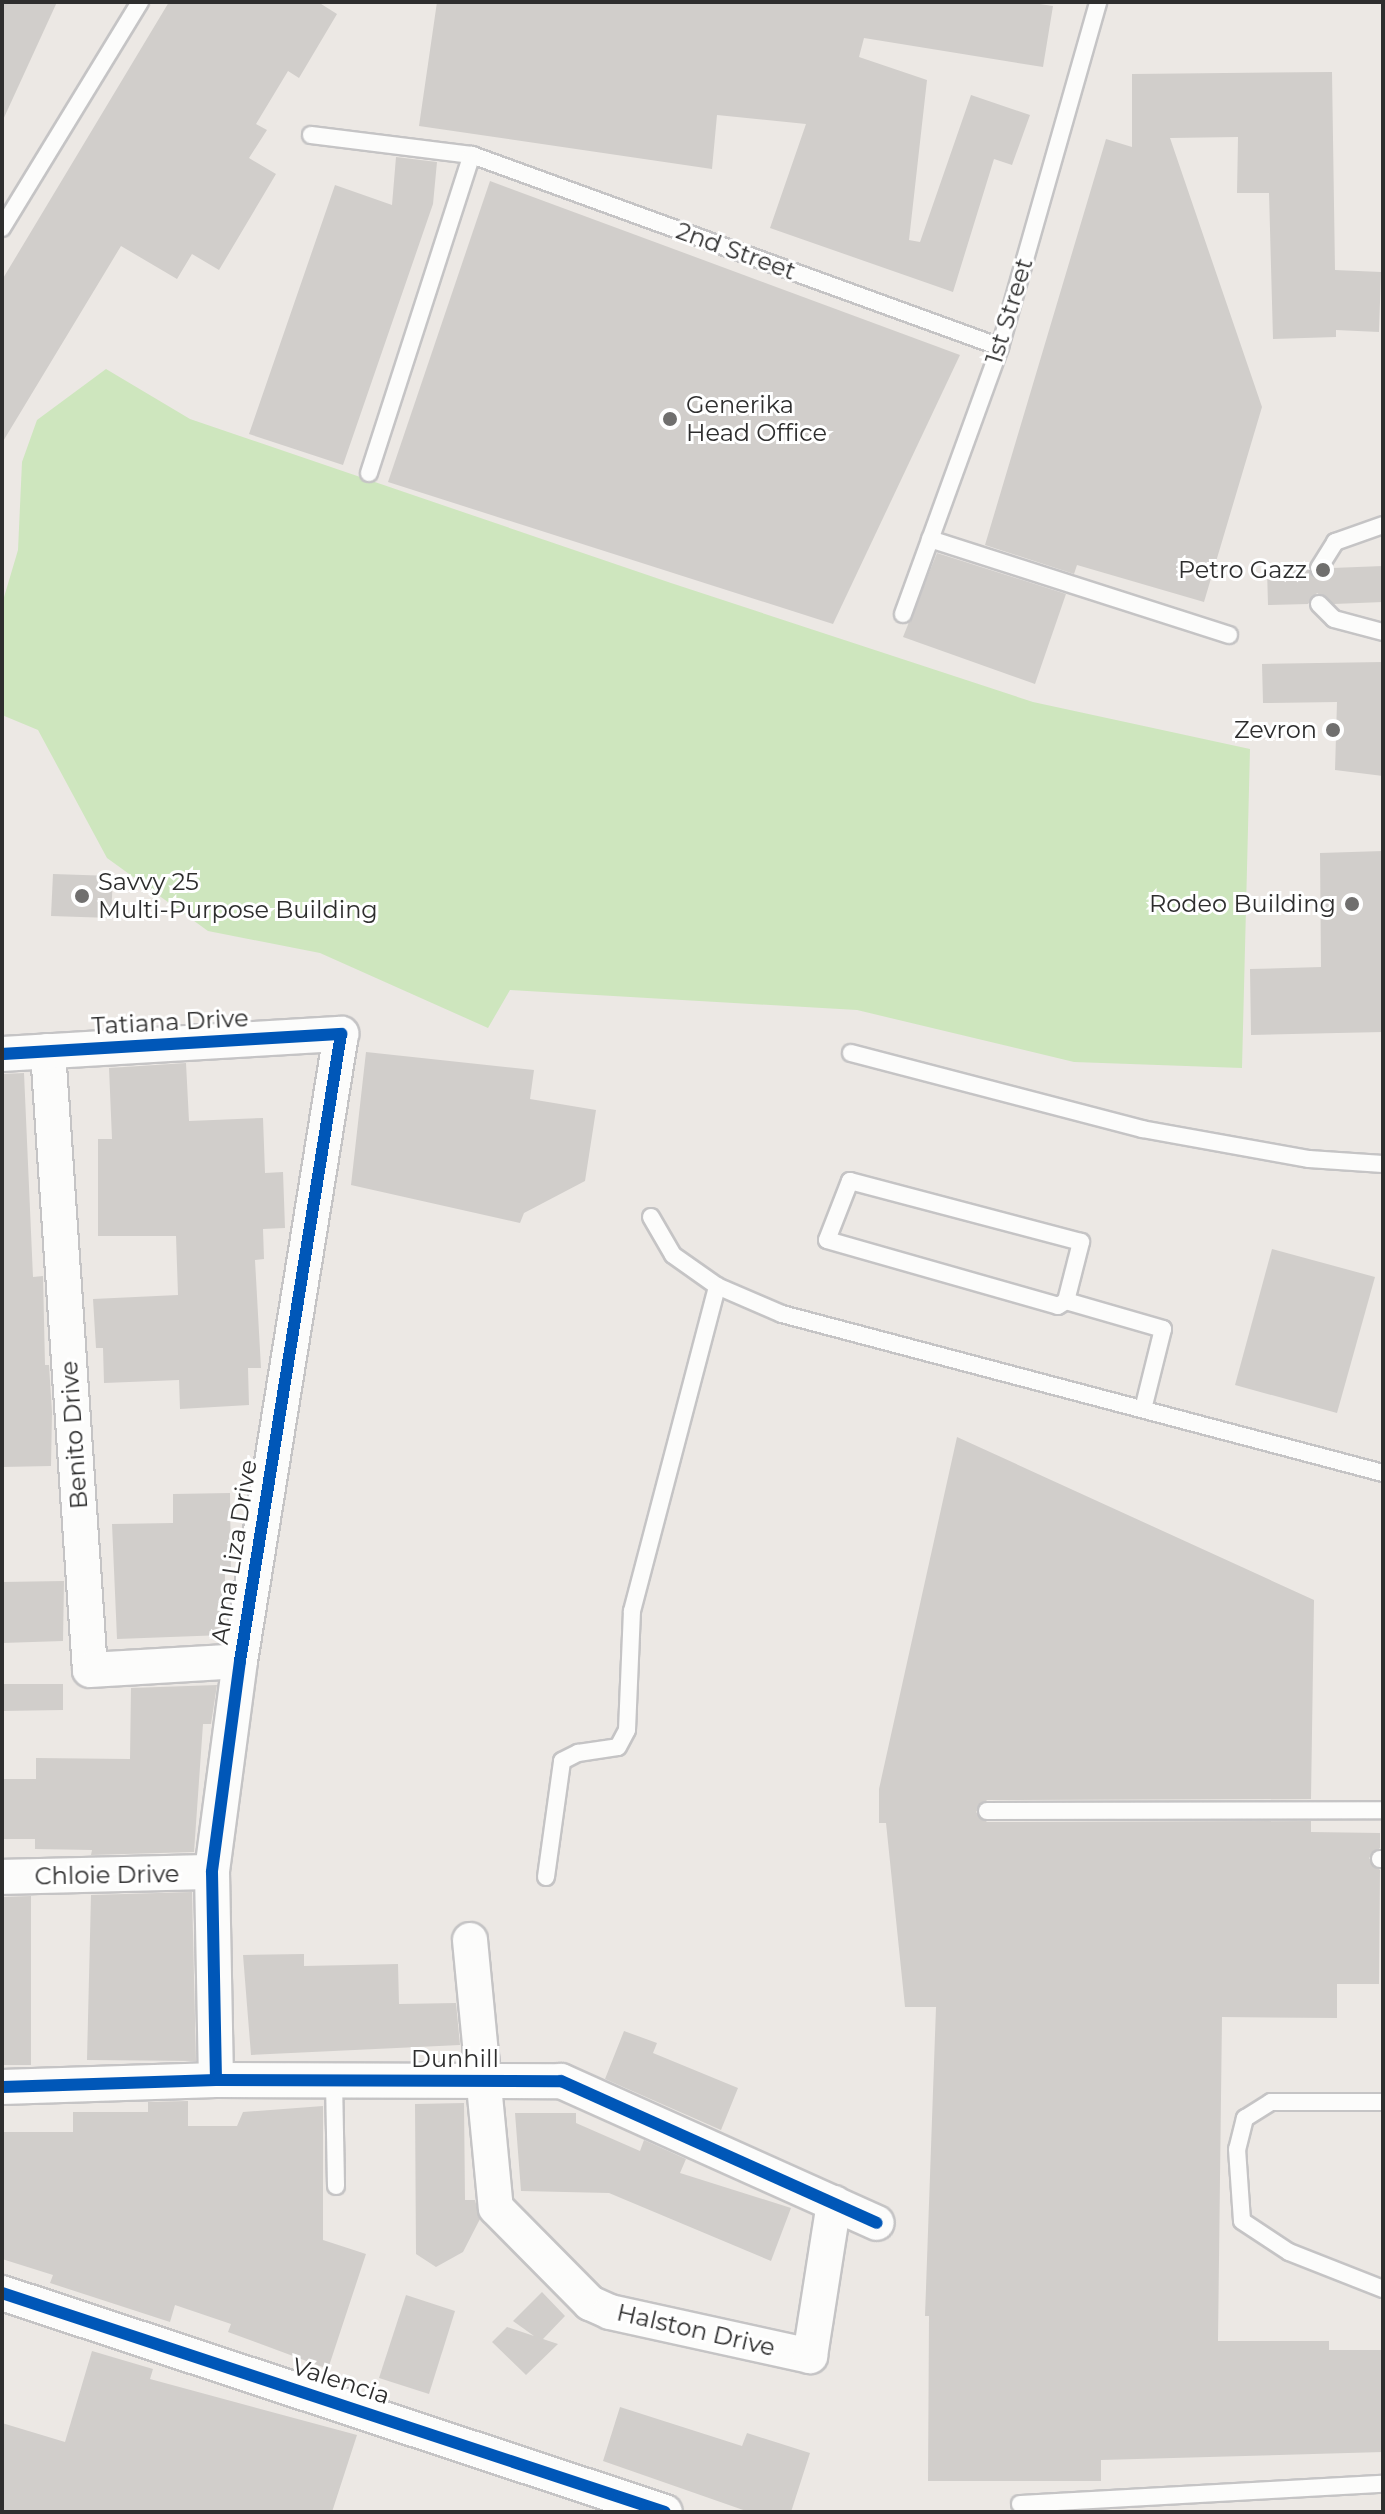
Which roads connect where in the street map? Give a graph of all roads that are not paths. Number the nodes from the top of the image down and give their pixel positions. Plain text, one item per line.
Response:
1 (140, 2) edge
2 (1098, 2) edge
3 (311, 135) dead end
4 (472, 155) junction
5 (2, 228) edge
6 (1000, 347) junction
7 (369, 473) dead end
8 (1383, 525) edge
9 (930, 539) junction
10 (1319, 568) dead end
11 (1319, 604) dead end
12 (903, 614) dead end
13 (1383, 632) edge
14 (1229, 635) dead end
15 (341, 1034) joint
16 (48, 1051) junction
17 (851, 1053) dead end
18 (2, 1054) edge
19 (1383, 1164) edge
20 (651, 1217) dead end
21 (717, 1286) junction
22 (1066, 1301) junction
23 (1143, 1409) junction
24 (1383, 1473) edge
25 (240, 1661) junction
26 (1383, 1810) edge
27 (987, 1811) dead end
28 (212, 1872) junction
29 (2, 1877) edge
30 (546, 1877) dead end
31 (470, 1940) dead end
32 (216, 2080) junction
33 (334, 2081) junction
34 (483, 2081) junction
35 (2, 2087) edge
36 (1383, 2102) edge
37 (336, 2186) dead end
38 (834, 2203) junction
39 (877, 2223) dead end
40 (1383, 2289) edge
41 (2, 2293) edge
42 (1383, 2484) edge
43 (1020, 2504) dead end
44 (665, 2512) edge

1 - 5 lane
2 - 6 lane, 1st Street
3 - 4 lane, 2nd Street
4 - 6 lane, 2nd Street
4 - 7 lane
6 - 9 lane, 1st Street
8 - 10 lane
9 - 12 lane, 1st Street
9 - 14 lane
11 - 13 lane
15 - 16 street, Tatiana Drive
15 - 25 street, Anna Liza Drive
16 - 18 street, Tatiana Drive
16 - 25 street, Benito Drive
17 - 19 lane
20 - 21 lane
21 - 23 lane
21 - 30 lane
22 - 22 lane
22 - 23 lane
23 - 24 lane
25 - 28 street, Anna Liza Drive
26 - 27 lane
28 - 29 street, Chloie Drive
28 - 32 street, Anna Liza Drive
31 - 34 street, Halston Drive
32 - 33 street, Dunhill
32 - 35 street, Dunhill
33 - 34 street, Dunhill
33 - 37 lane
34 - 38 street, Dunhill
34 - 38 street, Halston Drive
36 - 40 lane
38 - 39 street, Dunhill
41 - 44 street, Valencia
42 - 43 lane

